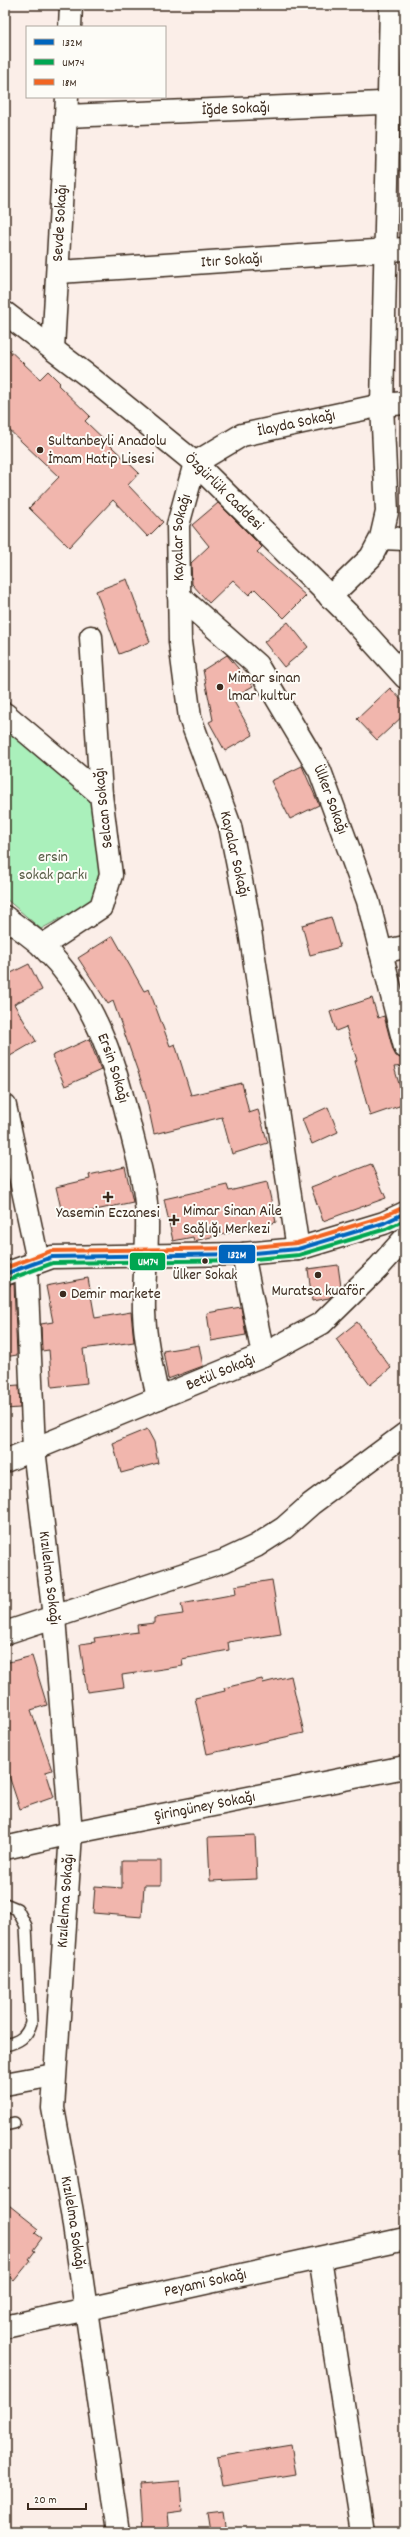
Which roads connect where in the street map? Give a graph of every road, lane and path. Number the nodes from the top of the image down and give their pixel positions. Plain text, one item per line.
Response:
1 (71, 5) edge
2 (391, 5) edge
3 (70, 26) edge
4 (397, 104) edge
5 (66, 107) edge
6 (395, 250) edge
7 (59, 272) junction
8 (5, 313) edge
9 (53, 349) junction
10 (405, 403) edge
11 (382, 405) junction
12 (196, 463) junction
13 (381, 538) junction
14 (405, 539) edge
15 (179, 596) junction
16 (330, 597) junction
17 (91, 637) dead end
18 (405, 677) edge
19 (5, 714) edge
20 (101, 795) junction
21 (5, 917) edge
22 (42, 946) junction
23 (405, 947) edge
24 (381, 952) junction
25 (405, 1047) edge
26 (5, 1106) edge
27 (405, 1213) edge
28 (405, 1238) edge
29 (298, 1249) junction
30 (146, 1254) junction
31 (243, 1254) junction
32 (32, 1264) junction
33 (5, 1274) edge
34 (263, 1355) junction
35 (158, 1398) junction
36 (405, 1434) edge
37 (34, 1449) junction
38 (5, 1461) edge
39 (54, 1617) junction
40 (5, 1633) edge
41 (404, 1769) edge
42 (71, 1833) junction
43 (5, 1848) edge
44 (5, 1904) edge
45 (5, 2045) edge
46 (54, 2075) junction
47 (5, 2084) edge
48 (405, 2239) edge
49 (320, 2258) junction
50 (86, 2309) junction
51 (5, 2326) edge
52 (118, 2532) edge
53 (363, 2532) edge

1 - 3 street
2 - 4 street
4 - 5 street, İğde Sokağı
4 - 6 street
5 - 7 street, Sevde Sokağı
6 - 7 street, Itır Sokağı
6 - 11 street
7 - 9 street, Sevde Sokağı
8 - 9 street, Özgürlük Caddesi
9 - 12 street, Özgürlük Caddesi
10 - 11 street, İlayda Sokağı
11 - 12 street, İlayda Sokağı
11 - 13 street
12 - 15 street, Kayalar Sokağı
12 - 16 street, Özgürlük Caddesi
13 - 14 street
13 - 16 street
15 - 24 street, Ülker Sokağı
15 - 29 street, Kayalar Sokağı
16 - 18 street, Özgürlük Caddesi
17 - 20 street, Selcan Sokağı
19 - 20 street
20 - 22 street, Selcan Sokağı
21 - 22 street, Ersin Sokağı
22 - 30 street, Ersin Sokağı
23 - 24 street
24 - 25 street, Ülker Sokağı
26 - 32 street, Kızılelma Sokağı
27 - 29 street
28 - 34 street, Betül Sokağı
29 - 31 street
30 - 31 street
30 - 32 street
30 - 35 street, Ersin Sokağı
31 - 34 street
32 - 33 street
32 - 37 street, Kızılelma Sokağı
34 - 35 street, Betül Sokağı
35 - 37 street, Betül Sokağı
36 - 39 street
37 - 38 street, Betül Sokağı
37 - 39 street, Kızılelma Sokağı
39 - 40 street
39 - 42 street, Kızılelma Sokağı
41 - 42 street, Şiringüney Sokağı
42 - 43 street, Şiringüney Sokağı
42 - 46 street, Kızılelma Sokağı
44 - 45 lane
46 - 47 street
46 - 50 street, Kızılelma Sokağı
48 - 49 street, Peyami Sokağı
49 - 50 street, Peyami Sokağı
49 - 53 street
50 - 51 street, Peyami Sokağı
50 - 52 street, Kızılelma Sokağı

